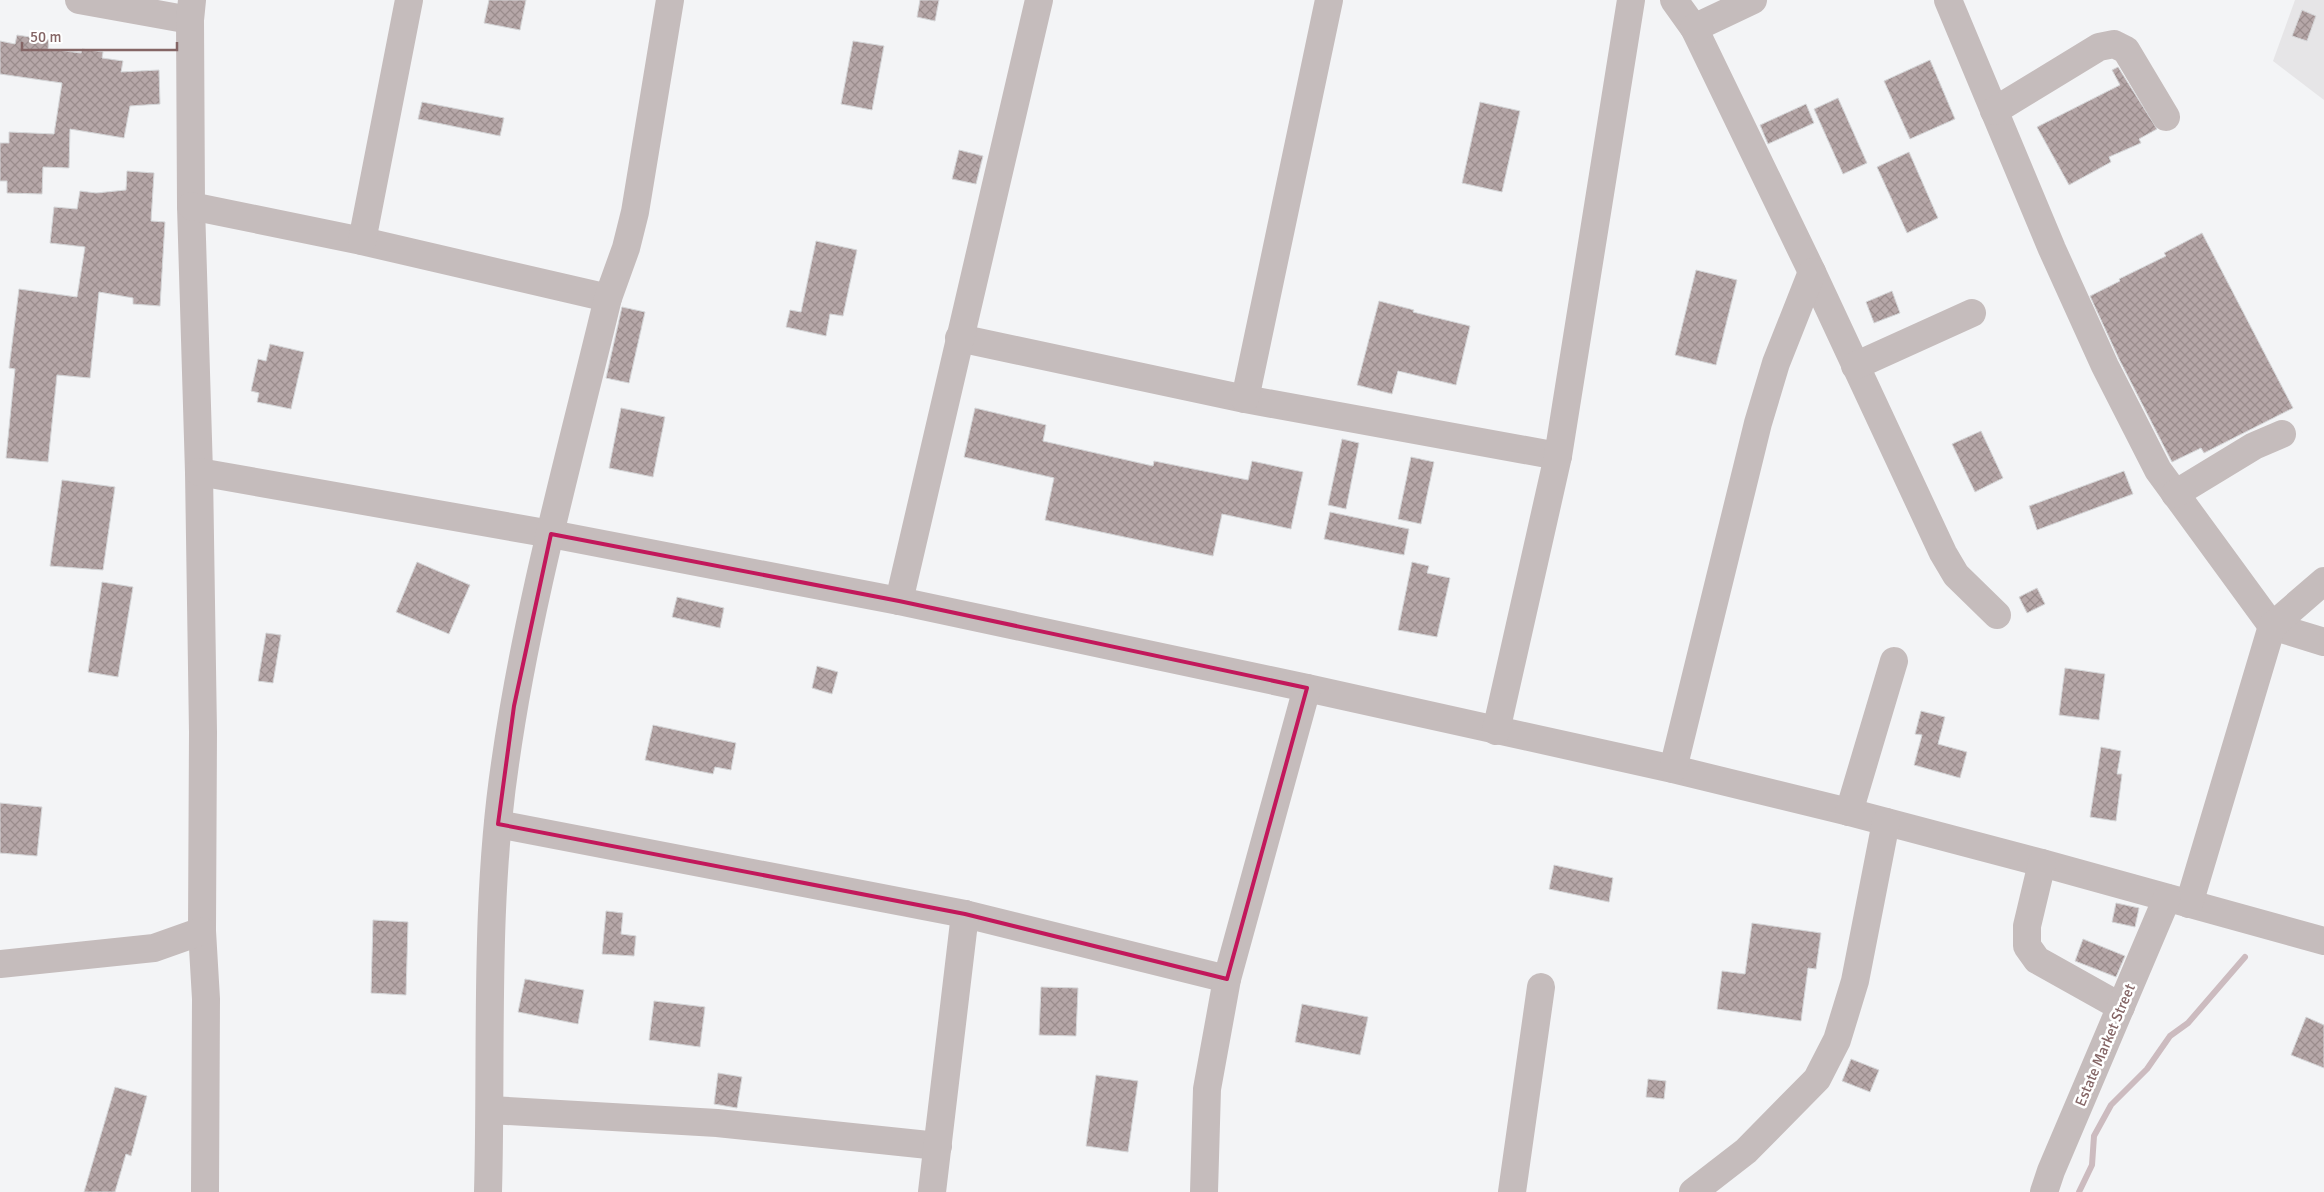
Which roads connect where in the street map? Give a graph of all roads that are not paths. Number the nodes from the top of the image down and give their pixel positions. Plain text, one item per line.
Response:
1 (79, 0) edge
2 (408, 0) edge
3 (670, 0) edge
4 (1039, 0) edge
5 (1329, 0) edge
6 (1630, 0) edge
7 (1674, 0) edge
8 (1754, 0) edge
9 (1948, 0) edge
10 (191, 10) edge
11 (1694, 28) junction
12 (1994, 111) junction
13 (2166, 117) dead end
14 (191, 206) junction
15 (362, 240) junction
16 (1812, 272) junction
17 (608, 298) junction
18 (1972, 313) dead end
19 (959, 338) junction
20 (1856, 366) junction
21 (1245, 399) junction
22 (2282, 434) dead end
23 (1558, 456) junction
24 (199, 472) junction
25 (2175, 494) junction
26 (551, 534) junction
27 (2324, 581) edge
28 (899, 601) junction
29 (1997, 615) dead end
30 (2272, 626) junction
31 (2324, 642) edge
32 (1894, 661) dead end
33 (1307, 688) junction
34 (1496, 731) junction
35 (1673, 770) junction
36 (1849, 812) junction
37 (1886, 822) junction
38 (498, 824) junction
39 (2042, 863) junction
40 (2178, 901) junction
41 (965, 914) junction
42 (202, 931) junction
43 (2324, 941) edge
44 (0, 964) edge
45 (1227, 979) junction
46 (1541, 987) dead end
47 (2121, 1007) junction
48 (490, 1110) junction
49 (938, 1146) junction
50 (205, 1192) edge
51 (488, 1192) edge
52 (932, 1192) edge
53 (1204, 1192) edge
54 (1512, 1192) edge
55 (1693, 1192) edge
56 (2044, 1192) edge

1 - 10 street
2 - 15 street
3 - 17 street
4 - 19 street
5 - 21 street
6 - 23 street
7 - 11 street
8 - 11 street
9 - 12 street
10 - 14 street
11 - 16 street
12 - 13 street
12 - 25 street
14 - 15 street
14 - 24 street
15 - 17 street
16 - 20 street
16 - 35 street
17 - 26 street
18 - 20 street
19 - 21 street
19 - 28 street
20 - 29 street
21 - 23 street
22 - 25 street
23 - 34 street
24 - 26 street
24 - 42 street
25 - 30 street
26 - 28 street
26 - 38 street
27 - 30 street
28 - 33 street
30 - 31 street
30 - 40 street, Estate Market Street
32 - 36 street
33 - 34 street
33 - 45 street
34 - 35 street
35 - 36 street
36 - 37 street
37 - 39 street
37 - 55 street
38 - 41 street
38 - 48 street
39 - 40 street
39 - 47 street
40 - 43 street
40 - 47 street, Estate Market Street
41 - 45 street
41 - 49 street
42 - 44 street
42 - 50 street
45 - 53 street
46 - 54 street
47 - 56 street, Estate Market Street
48 - 49 street
48 - 51 street
49 - 52 street

